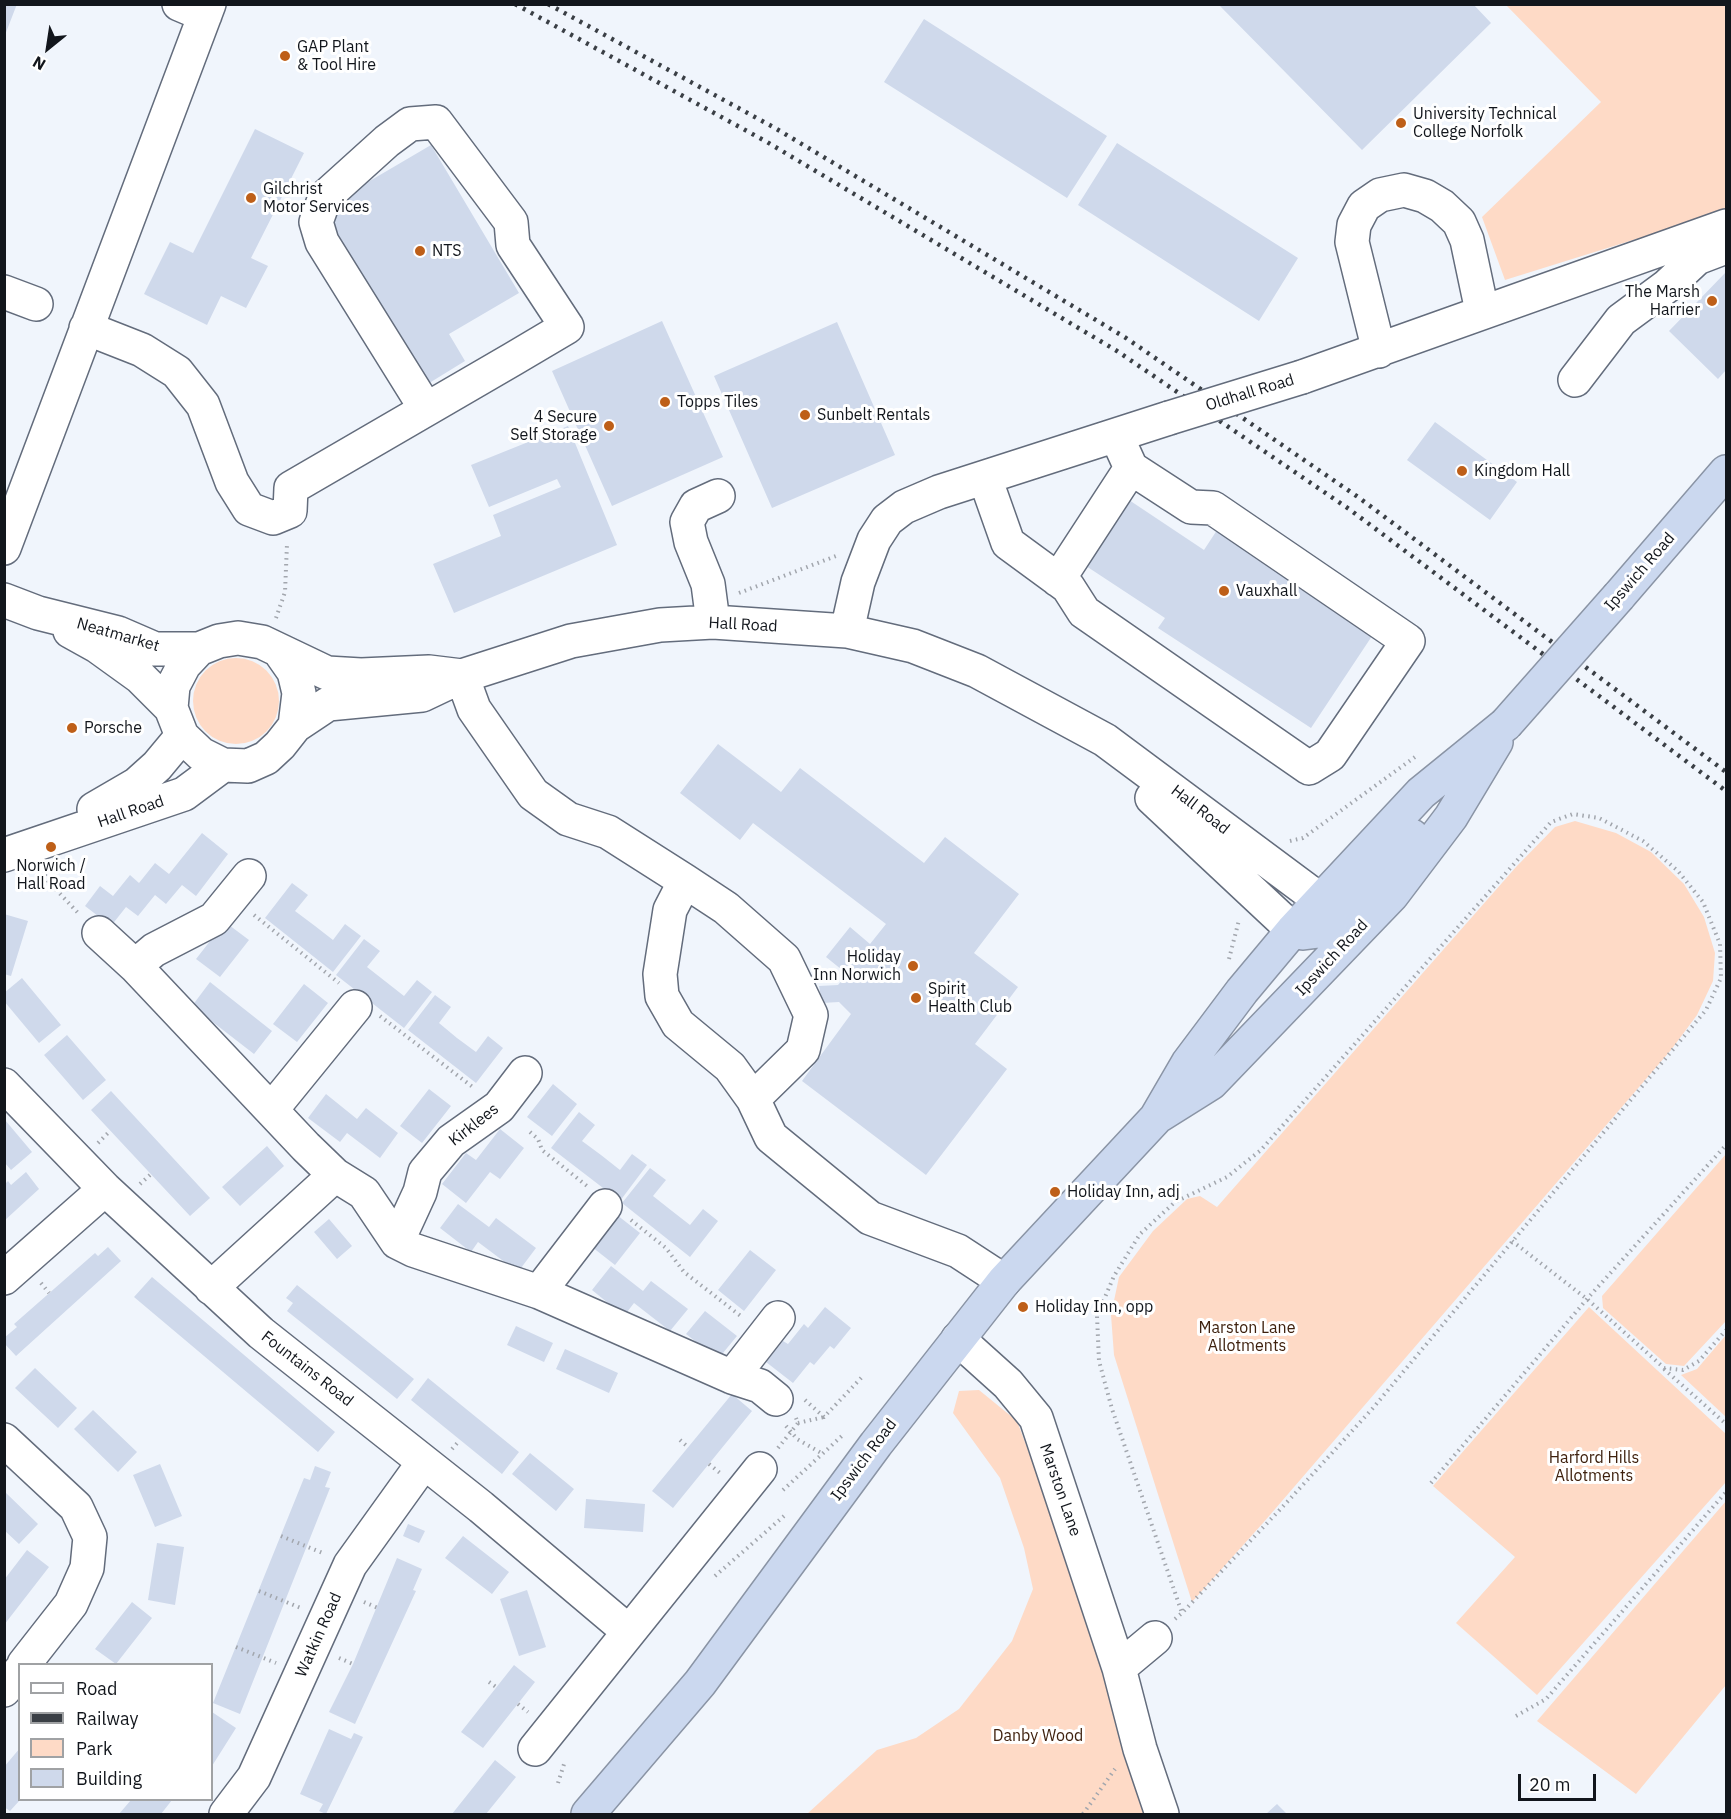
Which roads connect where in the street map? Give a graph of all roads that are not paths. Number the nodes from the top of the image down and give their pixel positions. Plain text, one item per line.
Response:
1 (197, 8) edge
2 (1726, 226) edge
3 (1726, 247) edge
4 (4, 292) edge
5 (36, 304) dead end
6 (1482, 311) junction
7 (86, 328) junction
8 (1379, 351) junction
9 (1575, 380) dead end
10 (426, 409) junction
11 (1116, 435) junction
12 (1131, 468) junction
13 (1726, 472) edge
14 (985, 478) junction
15 (718, 496) dead end
16 (4, 548) edge
17 (1058, 580) junction
18 (4, 600) edge
19 (712, 608) junction
20 (38, 613) junction
21 (847, 631) junction
22 (271, 647) junction
23 (198, 649) junction
24 (462, 676) junction
25 (1019, 693) junction
26 (176, 722) junction
27 (1506, 724) junction
28 (295, 726) junction
29 (224, 765) junction
30 (1479, 771) junction
31 (19, 850) edge
32 (249, 876) dead end
33 (685, 880) junction
34 (1326, 912) junction
35 (1293, 930) junction
36 (99, 933) road end
37 (1328, 963) junction
38 (135, 966) junction
39 (355, 1007) dead end
40 (525, 1073) dead end
41 (4, 1085) edge
42 (753, 1099) junction
43 (272, 1109) junction
44 (1156, 1118) junction
45 (335, 1175) junction
46 (105, 1189) junction
47 (607, 1204) road end
48 (396, 1242) junction
49 (4, 1278) edge
50 (1004, 1281) junction
51 (211, 1288) junction
52 (539, 1292) junction
53 (773, 1325) road end
54 (958, 1339) junction
55 (4, 1440) edge
56 (424, 1462) junction
57 (752, 1480) road end
58 (628, 1631) junction
59 (1155, 1638) road end
60 (26, 1663) edge
61 (1119, 1668) junction
62 (18, 1673) edge
63 (4, 1690) edge
64 (535, 1749) dead end
65 (226, 1815) edge
66 (588, 1815) edge
67 (1162, 1815) edge

1 - 7 street
2 - 6 street, Oldhall Road
3 - 9 street
4 - 5 street
6 - 8 street, Oldhall Road
6 - 8 street
7 - 10 street
7 - 16 street
8 - 11 street, Oldhall Road, bridge
10 - 10 street
11 - 12 street
11 - 14 street, Oldhall Road
12 - 17 street
12 - 17 street
13 - 27 highway, Ipswich Road, bridge
14 - 17 street
14 - 21 street, Oldhall Road
15 - 19 street
18 - 20 street, Neatmarket
19 - 21 street, Hall Road
19 - 24 street, Hall Road
20 - 23 street, Neatmarket
20 - 26 street, Neatmarket
21 - 25 street, Hall Road
22 - 23 street, Hall Road
22 - 24 street, Hall Road
22 - 28 street
23 - 26 street, Hall Road
24 - 28 street, Hall Road
24 - 33 street
25 - 34 street, Hall Road
25 - 35 street, Hall Road
26 - 29 street
26 - 31 street, Hall Road
27 - 30 highway, Ipswich Road
27 - 34 highway, Ipswich Road
28 - 29 street, Hall Road
29 - 31 street, Hall Road
30 - 34 highway, Ipswich Road
30 - 37 highway, Ipswich Road
32 - 38 street
33 - 42 street
33 - 42 street
34 - 35 highway, Ipswich Road
34 - 37 street
35 - 44 highway, Ipswich Road
36 - 38 street
37 - 44 highway, Ipswich Road
38 - 43 street
39 - 43 street
40 - 48 street, Kirklees
41 - 46 street, Fountains Road
42 - 50 street
43 - 45 street
44 - 50 highway, Ipswich Road
45 - 48 street
45 - 51 street
46 - 49 street
46 - 51 street, Fountains Road
47 - 52 street
48 - 52 street
50 - 54 highway, Ipswich Road
51 - 56 street, Fountains Road
52 - 53 street
54 - 61 street, Marston Lane
54 - 66 highway, Ipswich Road
55 - 60 street
56 - 58 street, Fountains Road
56 - 65 street, Watkin Road
57 - 58 street
58 - 64 street
59 - 61 street
61 - 67 street, Marston Lane
62 - 63 street

